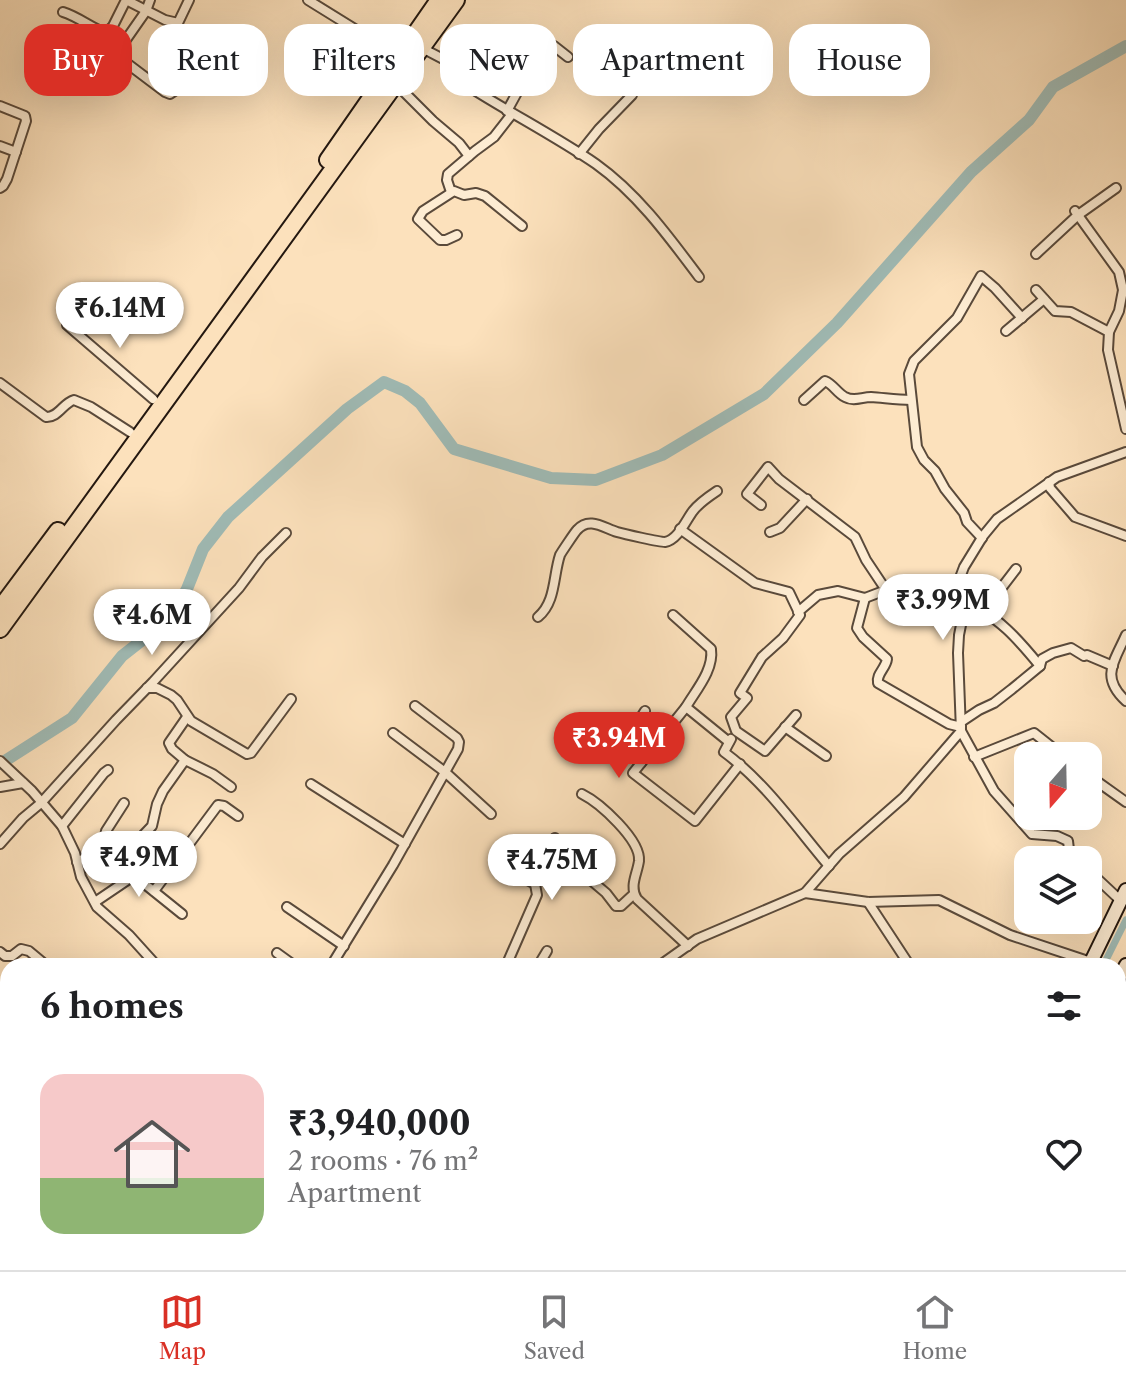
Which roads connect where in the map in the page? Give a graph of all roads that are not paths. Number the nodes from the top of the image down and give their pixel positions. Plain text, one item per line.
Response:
1 (150, 0) edge
2 (189, 0) edge
3 (308, 0) edge
4 (439, 0) edge
5 (456, 0) edge
6 (146, 11) junction
7 (63, 12) dead end
8 (347, 24) edge
9 (423, 24) edge
10 (132, 32) edge
11 (424, 45) edge
12 (424, 49) edge
13 (568, 57) dead end
14 (132, 67) edge
15 (148, 79) edge
16 (373, 96) edge
17 (387, 96) edge
18 (408, 96) edge
19 (631, 96) edge
20 (0, 106) edge
21 (509, 113) junction
22 (0, 146) edge
23 (16, 152) junction
24 (579, 154) junction
25 (469, 156) junction
26 (0, 188) edge
27 (1116, 188) dead end
28 (451, 192) junction
29 (1076, 213) junction
30 (522, 226) dead end
31 (457, 235) dead end
32 (1036, 254) dead end
33 (699, 277) dead end
34 (1036, 290) dead end
35 (1044, 299) junction
36 (1123, 312) edge
37 (1022, 318) junction
38 (67, 325) dead end
39 (1006, 331) dead end
40 (1109, 332) junction
41 (0, 383) edge
42 (153, 399) junction
43 (804, 400) dead end
44 (911, 400) junction
45 (1126, 429) edge
46 (130, 432) junction
47 (1126, 452) edge
48 (1049, 482) junction
49 (717, 491) dead end
50 (807, 499) junction
51 (761, 505) dead end
52 (680, 529) junction
53 (770, 532) dead end
54 (286, 533) dead end
55 (1126, 536) edge
56 (982, 538) junction
57 (1016, 569) dead end
58 (959, 587) junction
59 (886, 590) junction
60 (899, 595) junction
61 (865, 598) junction
62 (965, 605) junction
63 (0, 609) edge
64 (798, 612) junction
65 (983, 612) junction
66 (900, 614) dead end
67 (673, 615) dead end
68 (538, 617) dead end
69 (0, 629) edge
70 (1126, 635) edge
71 (1040, 666) junction
72 (1113, 666) junction
73 (147, 688) junction
74 (291, 699) dead end
75 (1126, 701) edge
76 (415, 706) dead end
77 (686, 707) junction
78 (645, 711) dead end
79 (796, 715) dead end
80 (187, 717) junction
81 (785, 727) junction
82 (961, 727) junction
83 (736, 731) junction
84 (393, 733) dead end
85 (729, 742) junction
86 (1045, 742) edge
87 (826, 756) dead end
88 (974, 757) junction
89 (185, 760) junction
90 (0, 761) edge
91 (641, 763) junction
92 (740, 764) junction
93 (108, 770) dead end
94 (445, 772) junction
95 (20, 780) junction
96 (311, 784) dead end
97 (1102, 785) edge
98 (0, 787) edge
99 (231, 787) dead end
100 (582, 794) dead end
101 (1126, 802) edge
102 (41, 803) junction
103 (124, 803) dead end
104 (491, 814) dead end
105 (238, 816) dead end
106 (62, 826) junction
107 (555, 838) dead end
108 (0, 844) edge
109 (405, 844) junction
110 (1070, 846) edge
111 (77, 862) junction
112 (500, 865) dead end
113 (829, 866) junction
114 (1102, 880) edge
115 (141, 881) junction
116 (154, 891) junction
117 (805, 893) junction
118 (634, 894) junction
119 (1123, 895) edge
120 (95, 902) junction
121 (868, 902) junction
122 (287, 907) dead end
123 (182, 914) dead end
124 (344, 946) junction
125 (688, 946) junction
126 (547, 951) dead end
127 (0, 952) edge
128 (277, 953) dead end
129 (37, 958) edge
130 (150, 958) edge
131 (284, 958) edge
132 (336, 958) edge
133 (510, 958) edge
134 (543, 958) edge
135 (671, 958) edge
136 (905, 958) edge
137 (1077, 958) edge
138 (1097, 958) edge

1 - 6 street
2 - 6 street
3 - 8 street
4 - 9 highway
5 - 11 highway
6 - 7 street
6 - 10 street
12 - 21 street
13 - 21 street
14 - 15 street
16 - 42 highway
17 - 69 highway
18 - 25 street
19 - 24 street
20 - 23 street
21 - 24 street
21 - 25 street
22 - 23 street
23 - 26 street
24 - 33 street
25 - 28 street
27 - 29 street
28 - 30 street
28 - 31 street
29 - 32 street
29 - 36 street
34 - 35 street
35 - 37 street
35 - 40 street
36 - 40 street
37 - 39 street
37 - 44 street
38 - 42 street
40 - 45 street
41 - 46 street
42 - 46 highway
43 - 44 street
44 - 56 street
46 - 63 highway
47 - 48 street
48 - 55 street
48 - 56 street
49 - 52 street
50 - 51 street
50 - 53 street
50 - 59 street
52 - 64 street
52 - 68 street
54 - 73 street
56 - 58 street
57 - 65 street
58 - 60 street
58 - 62 street
59 - 60 street
59 - 61 street
60 - 66 street
61 - 64 street
61 - 82 street
62 - 65 street
62 - 82 street
64 - 83 street
65 - 71 street
67 - 77 street
70 - 72 street
71 - 72 street
71 - 82 street
72 - 75 street
73 - 80 street
73 - 102 street
74 - 80 street
76 - 94 street
77 - 85 street
77 - 91 street
78 - 91 street
79 - 81 street
80 - 89 street
81 - 83 street
81 - 87 street
82 - 88 street
82 - 113 street
83 - 85 street
84 - 94 street
85 - 92 street
86 - 88 street
88 - 110 street
89 - 99 street
89 - 115 street
90 - 95 street
91 - 92 street
92 - 113 street
93 - 106 street
94 - 104 street
94 - 109 street
95 - 98 street
95 - 102 street
96 - 109 street
97 - 101 street
100 - 118 street
102 - 106 street
102 - 108 street
103 - 111 street
105 - 116 street
106 - 111 street
107 - 118 street
109 - 124 street
111 - 120 street
112 - 133 street
113 - 117 street
114 - 119 street
115 - 116 street
115 - 120 street
116 - 123 street
117 - 121 street
117 - 125 street
118 - 125 street
119 - 138 street
120 - 130 street
121 - 136 street
121 - 137 street
122 - 124 street
124 - 132 street
125 - 135 street
126 - 134 street
127 - 129 street
128 - 131 street

